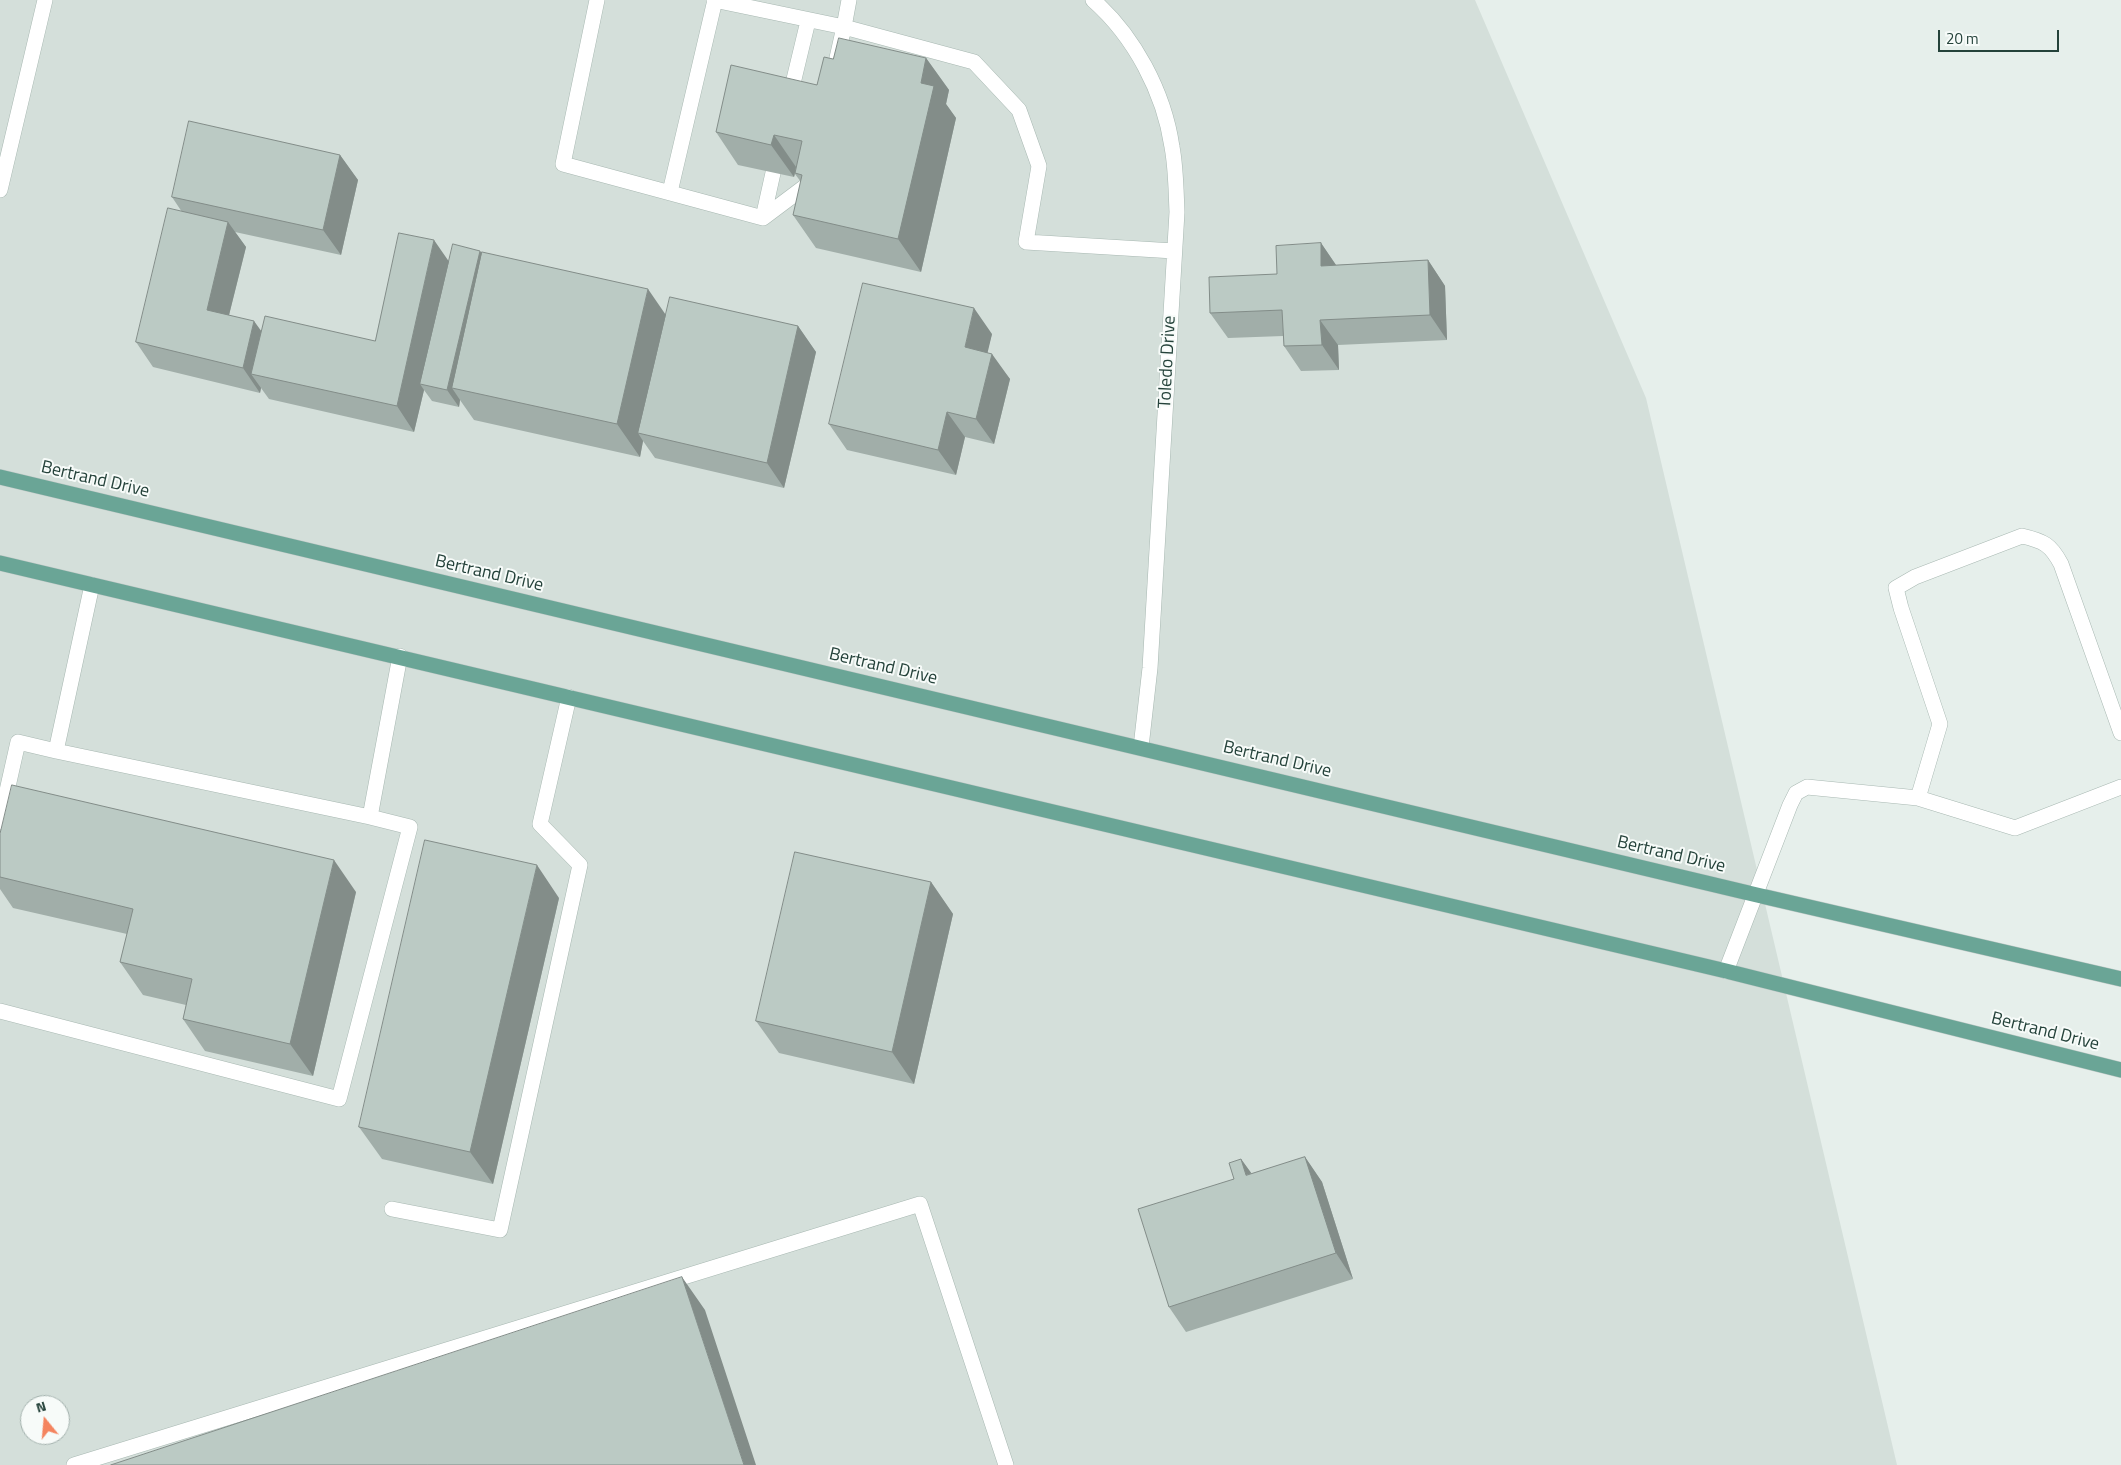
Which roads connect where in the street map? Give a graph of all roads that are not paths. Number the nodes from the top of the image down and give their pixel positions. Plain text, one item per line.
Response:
1 (45, 0) edge
2 (597, 0) edge
3 (715, 0) edge
4 (850, 0) edge
5 (1093, 0) edge
6 (808, 21) junction
7 (844, 27) junction
8 (833, 75) edge
9 (788, 106) edge
10 (811, 171) edge
11 (773, 173) edge
12 (0, 190) edge
13 (670, 192) junction
14 (762, 218) junction
15 (1174, 251) junction
16 (0, 477) edge
17 (0, 563) edge
18 (92, 585) junction
19 (400, 656) junction
20 (568, 697) junction
21 (2121, 733) edge
22 (1141, 747) junction
23 (56, 751) junction
24 (2121, 787) edge
25 (1918, 798) junction
26 (370, 817) junction
27 (0, 822) edge
28 (1757, 895) junction
29 (1726, 971) junction
30 (2121, 979) edge
31 (0, 1011) edge
32 (2121, 1070) edge
33 (392, 1209) dead end
34 (74, 1465) edge
35 (1006, 1465) edge

1 - 12 street
2 - 13 street
3 - 6 street
3 - 13 street
4 - 7 street
5 - 15 street, Toledo Drive
6 - 7 street
6 - 9 street
7 - 8 street
7 - 15 street
10 - 14 street
11 - 14 street
13 - 14 street
15 - 22 street, Toledo Drive
16 - 22 main road, Bertrand Drive
17 - 18 main road, Bertrand Drive
18 - 19 main road, Bertrand Drive
18 - 23 street
19 - 20 main road, Bertrand Drive
19 - 26 street
20 - 29 main road, Bertrand Drive
20 - 33 street
21 - 25 street
22 - 28 main road, Bertrand Drive
23 - 26 street
23 - 27 street
24 - 25 street
25 - 28 street
26 - 31 street
28 - 29 street
28 - 30 main road, Bertrand Drive
29 - 32 main road, Bertrand Drive
34 - 35 street

